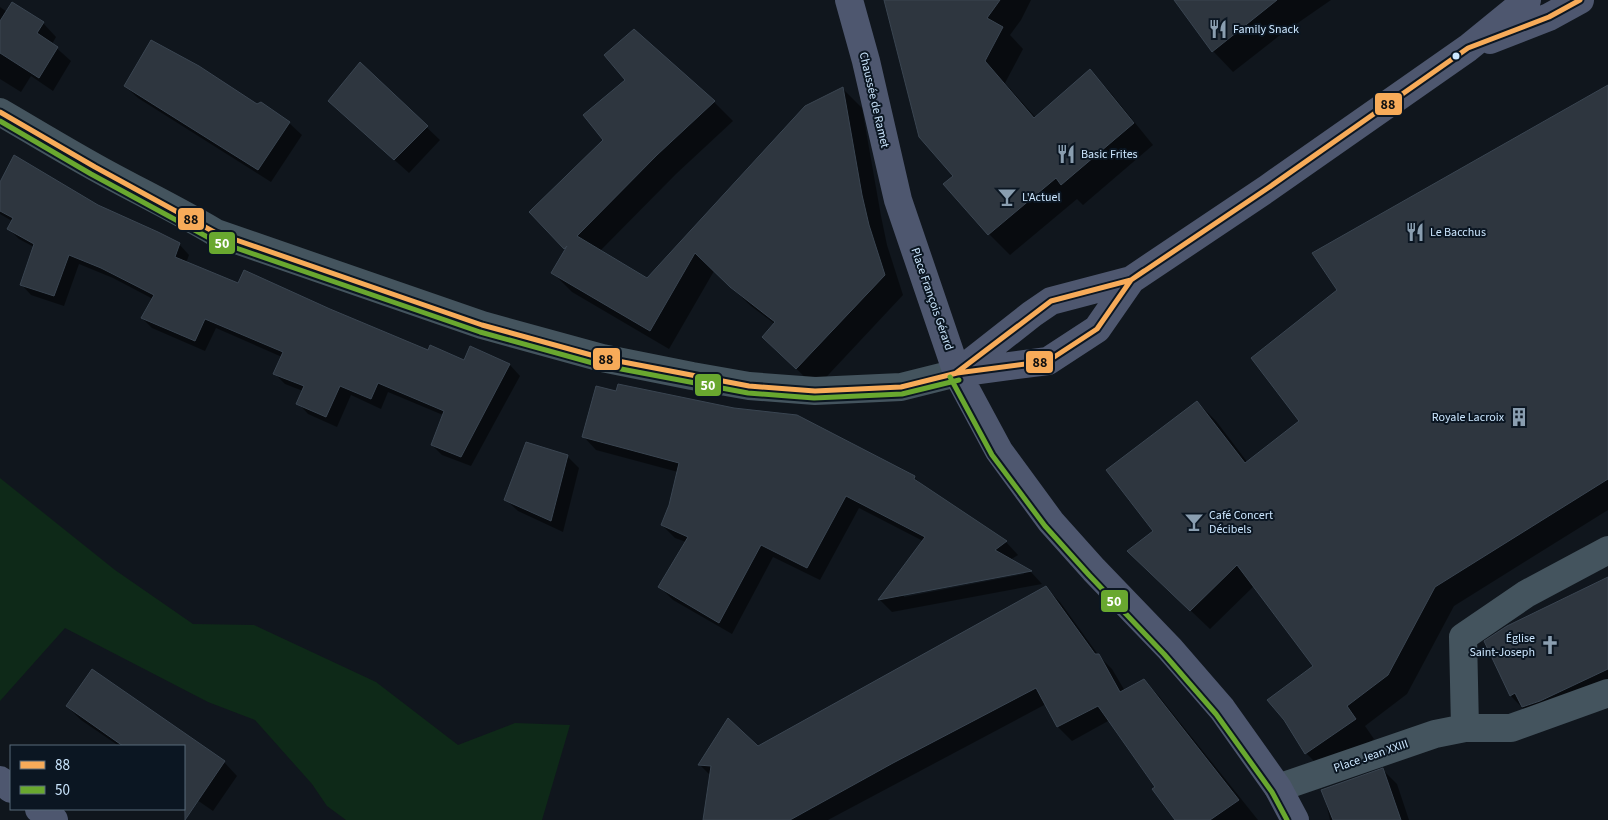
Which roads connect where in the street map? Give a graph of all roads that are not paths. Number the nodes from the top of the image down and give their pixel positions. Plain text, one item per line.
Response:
1 (849, 0) edge
2 (1527, 0) edge
3 (1580, 0) edge
4 (1468, 48) junction
5 (0, 112) edge
6 (898, 200) joint
7 (1131, 280) junction
8 (957, 373) junction
9 (1608, 550) edge
10 (1608, 693) edge
11 (1465, 728) junction
12 (0, 780) edge
13 (10, 788) edge
14 (1278, 788) junction
15 (40, 810) edge
16 (54, 820) edge
17 (1295, 820) edge

1 - 6 main road, Chaussée de Ramet
2 - 4 main road
3 - 4 main road
4 - 7 main road
5 - 8 street
6 - 8 main road, Place François Gérard
7 - 8 main road
7 - 8 main road
8 - 14 main road, Place François Gérard
9 - 11 street
10 - 11 street, Place Jean XXIII
11 - 14 street, Place Jean XXIII
12 - 13 main road
14 - 17 main road, Place François Gérard
15 - 16 main road

